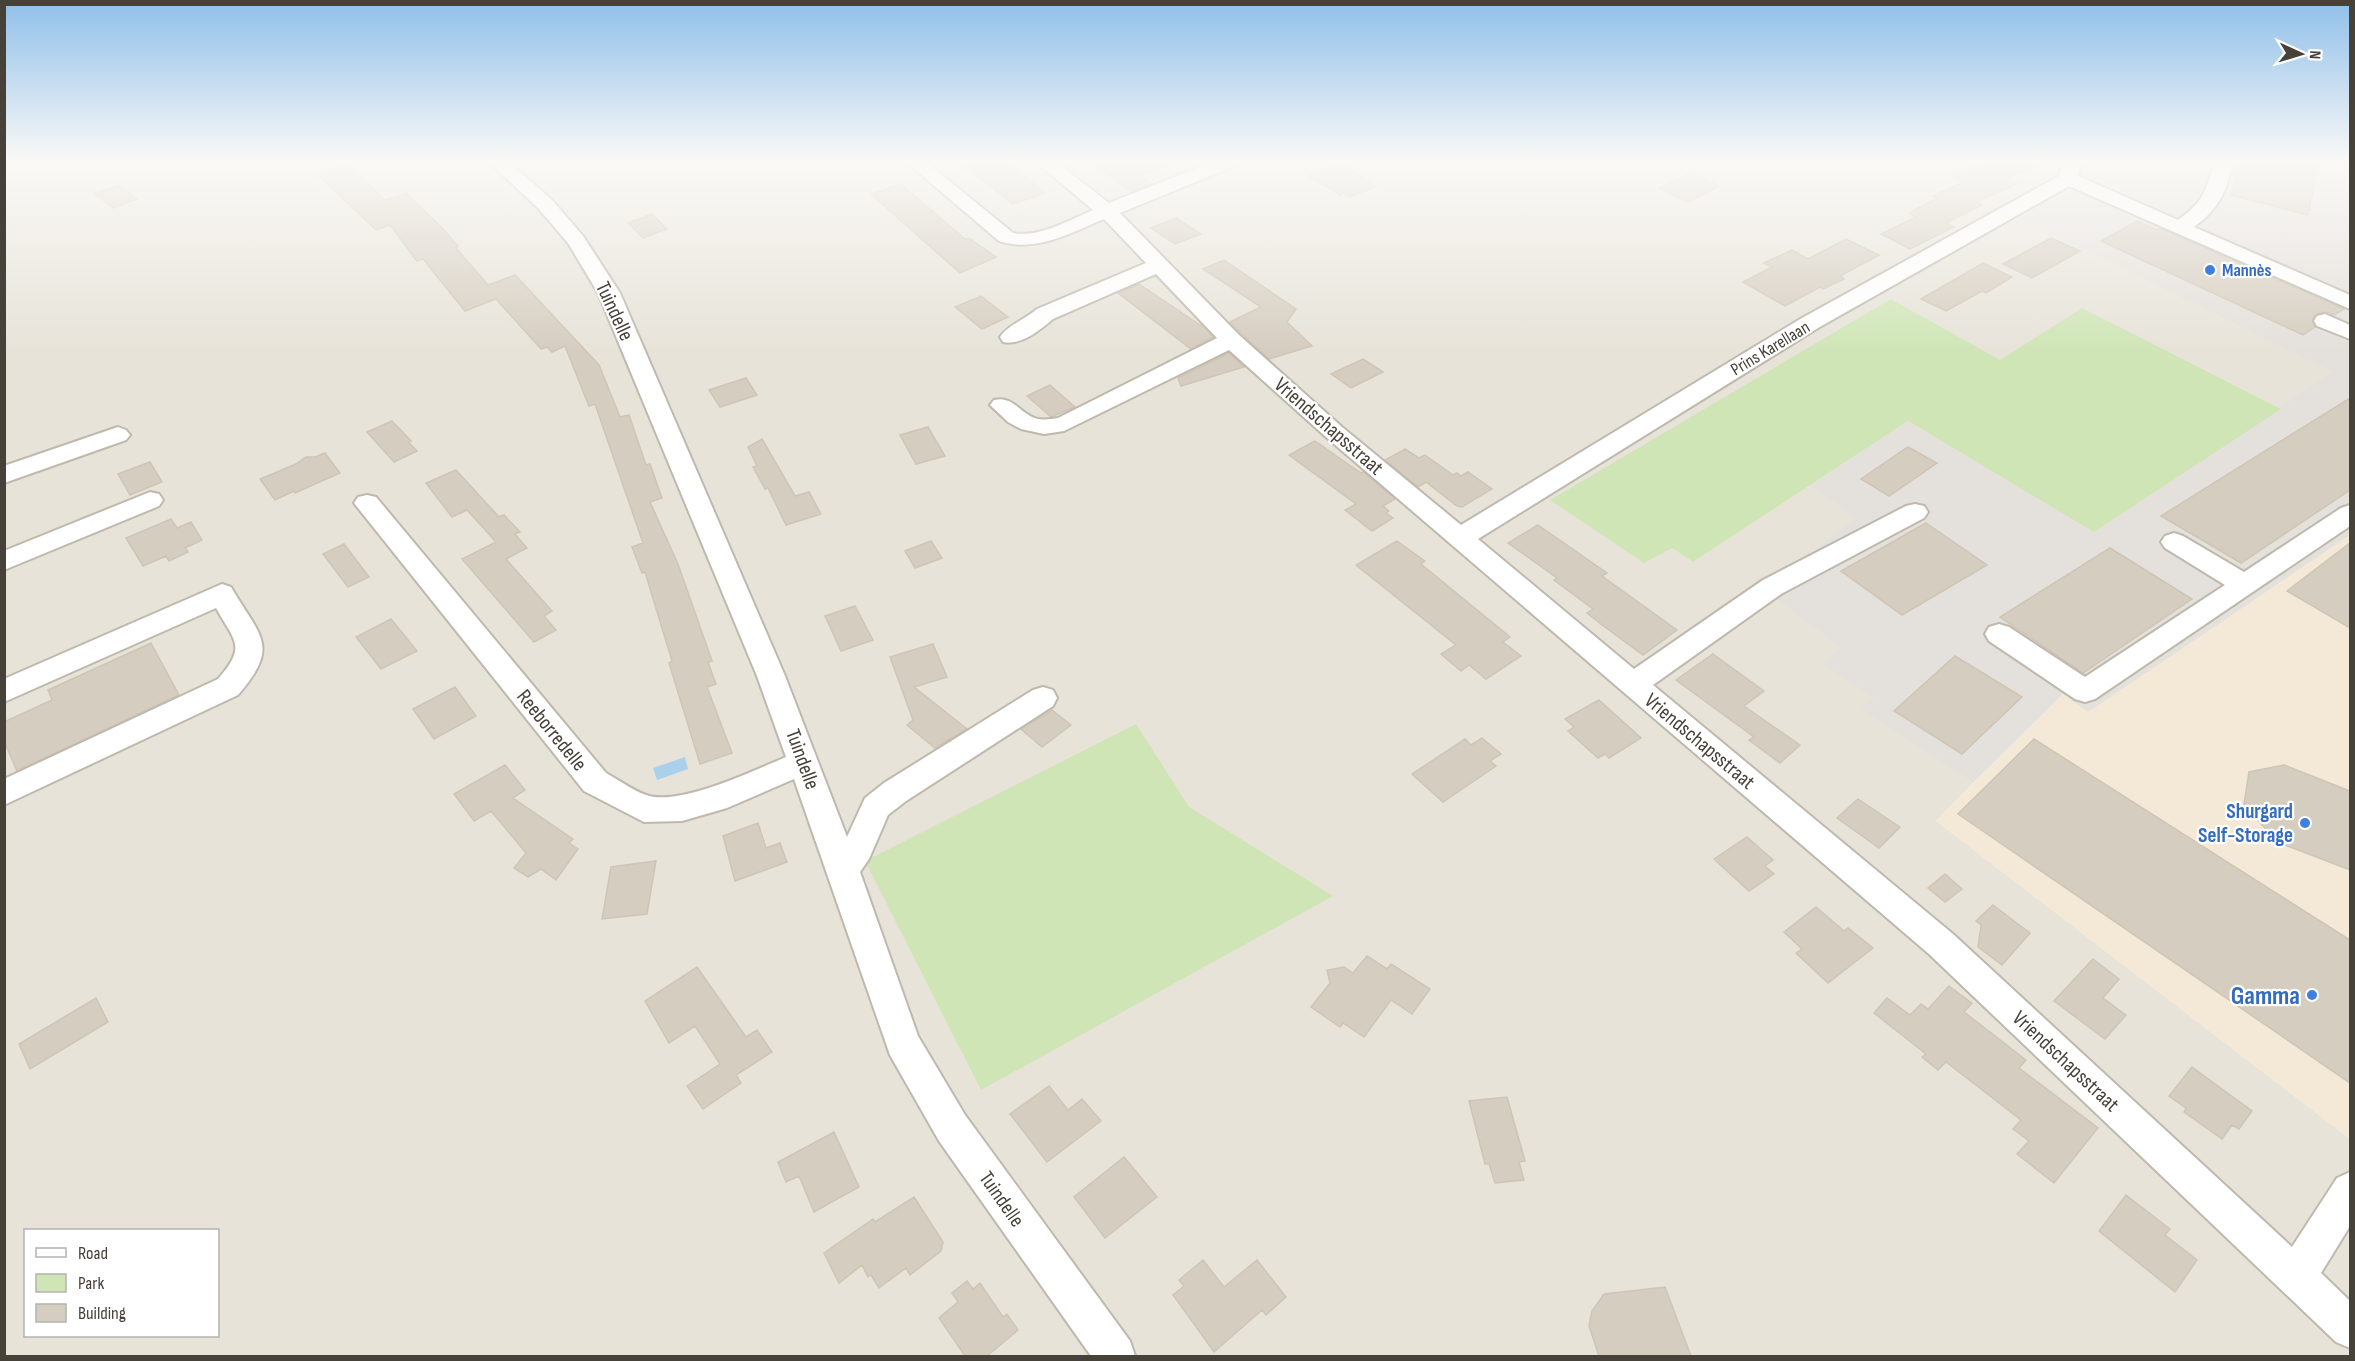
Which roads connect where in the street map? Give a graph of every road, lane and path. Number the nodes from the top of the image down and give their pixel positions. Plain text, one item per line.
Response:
1 (563, 225) edge
2 (991, 225) edge
3 (1074, 225) edge
4 (1120, 225) edge
5 (1977, 225) edge
6 (2173, 225) edge
7 (2185, 225) edge
8 (2180, 228) junction
9 (1160, 265) junction
10 (2350, 303) edge
11 (2325, 321) dead end
12 (2350, 333) edge
13 (1011, 337) dead end
14 (1231, 340) junction
15 (1002, 405) dead end
16 (118, 435) dead end
17 (4, 475) edge
18 (150, 500) dead end
19 (367, 503) dead end
20 (1915, 512) dead end
21 (2350, 514) edge
22 (1460, 538) junction
23 (2174, 542) dead end
24 (4, 561) edge
25 (2246, 585) junction
26 (1999, 634) dead end
27 (1633, 684) junction
28 (4, 691) edge
29 (1043, 698) dead end
30 (804, 762) junction
31 (4, 793) edge
32 (843, 868) junction
33 (2350, 1191) edge
34 (2295, 1276) junction
35 (2350, 1328) edge
36 (1115, 1356) edge

1 - 30 street, Tuindelle
2 - 3 street
4 - 9 street, Vriendschapsstraat
5 - 22 street, Prins Karellaan
6 - 8 street
7 - 8 street
8 - 10 street
9 - 13 street
9 - 14 street, Vriendschapsstraat
11 - 12 street
14 - 15 street
14 - 22 street, Vriendschapsstraat
16 - 17 street
18 - 24 street
19 - 30 street, Reeborredelle
20 - 27 street
21 - 25 street
22 - 27 street, Vriendschapsstraat
23 - 25 street
25 - 26 street
27 - 34 street, Vriendschapsstraat
28 - 31 street
29 - 32 street
30 - 32 street, Tuindelle
32 - 36 street, Tuindelle
33 - 34 street
34 - 35 street, Vriendschapsstraat

